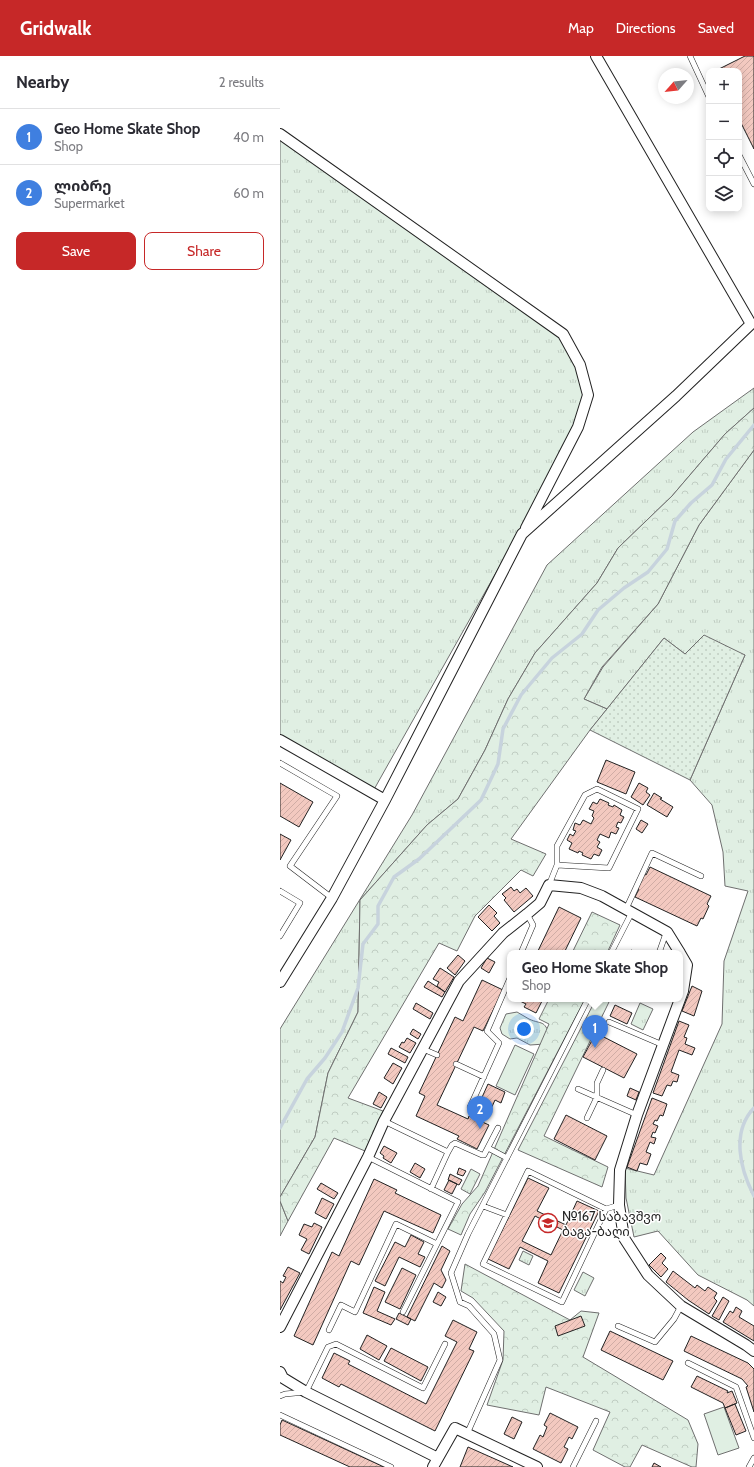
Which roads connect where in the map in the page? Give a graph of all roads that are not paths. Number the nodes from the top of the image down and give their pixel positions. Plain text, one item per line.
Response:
1 (596, 56) edge
2 (690, 56) edge
3 (706, 91) edge
4 (280, 134) edge
5 (742, 161) edge
6 (754, 184) edge
7 (753, 322) edge
8 (522, 534) junction
9 (280, 740) edge
10 (280, 764) edge
11 (385, 800) junction
12 (557, 864) junction
13 (701, 876) dead end
14 (550, 885) junction
15 (280, 891) edge
16 (332, 898) junction
17 (629, 911) junction
18 (527, 914) junction
19 (667, 932) junction
20 (280, 936) edge
21 (522, 950) edge
22 (612, 950) edge
23 (660, 950) edge
24 (678, 950) edge
25 (683, 958) edge
26 (280, 982) edge
27 (507, 985) edge
28 (683, 994) edge
29 (586, 1002) edge
30 (680, 1002) edge
31 (609, 1022) dead end
32 (663, 1045) junction
33 (423, 1049) junction
34 (437, 1055) dead end
35 (456, 1064) dead end
36 (603, 1070) dead end
37 (484, 1077) junction
38 (578, 1089) dead end
39 (597, 1097) junction
40 (470, 1108) dead end
41 (637, 1115) junction
42 (587, 1118) dead end
43 (384, 1121) junction
44 (498, 1128) dead end
45 (488, 1148) junction
46 (448, 1152) junction
47 (368, 1157) junction
48 (507, 1158) junction
49 (431, 1189) junction
50 (619, 1205) junction
51 (483, 1206) junction
52 (606, 1209) junction
53 (506, 1215) junction
54 (437, 1244) junction
55 (681, 1306) junction
56 (403, 1312) dead end
57 (618, 1326) dead end
58 (280, 1328) edge
59 (329, 1330) dead end
60 (445, 1344) dead end
61 (754, 1351) edge
62 (688, 1363) dead end
63 (280, 1372) edge
64 (306, 1392) junction
65 (280, 1396) edge
66 (280, 1415) edge
67 (596, 1421) dead end
68 (467, 1434) junction
69 (754, 1438) edge
70 (754, 1458) edge
71 (436, 1463) edge
72 (391, 1467) edge
73 (537, 1467) edge
74 (573, 1467) edge
75 (749, 1467) edge

1 - 7 street
2 - 3 lane
4 - 8 street
5 - 6 lane
7 - 8 street
8 - 11 street
9 - 11 street
10 - 16 lane
11 - 16 street
12 - 12 lane
12 - 14 lane
13 - 17 lane
14 - 17 street
14 - 18 street
15 - 20 lane
16 - 26 street
17 - 19 street
17 - 22 lane
18 - 21 lane
18 - 33 street
19 - 23 lane
19 - 24 street
25 - 28 street
27 - 37 lane
29 - 48 lane
30 - 32 street
31 - 32 lane
32 - 41 street
33 - 34 lane
33 - 43 street
35 - 37 lane
36 - 39 lane
37 - 40 lane
38 - 39 lane
39 - 41 lane
39 - 42 lane
41 - 50 street
43 - 46 lane
43 - 47 street
44 - 45 lane
45 - 46 lane
45 - 48 lane
46 - 49 lane
47 - 49 lane
47 - 58 street
48 - 51 lane
49 - 54 lane
50 - 52 lane
50 - 55 street
51 - 53 lane
51 - 68 lane
52 - 53 lane
52 - 53 lane
54 - 56 lane
54 - 59 lane
55 - 57 lane
55 - 61 street
60 - 64 lane
62 - 69 lane
63 - 64 street
64 - 65 lane
64 - 71 street
66 - 72 lane
67 - 74 lane
68 - 71 street
68 - 73 street
70 - 75 lane

